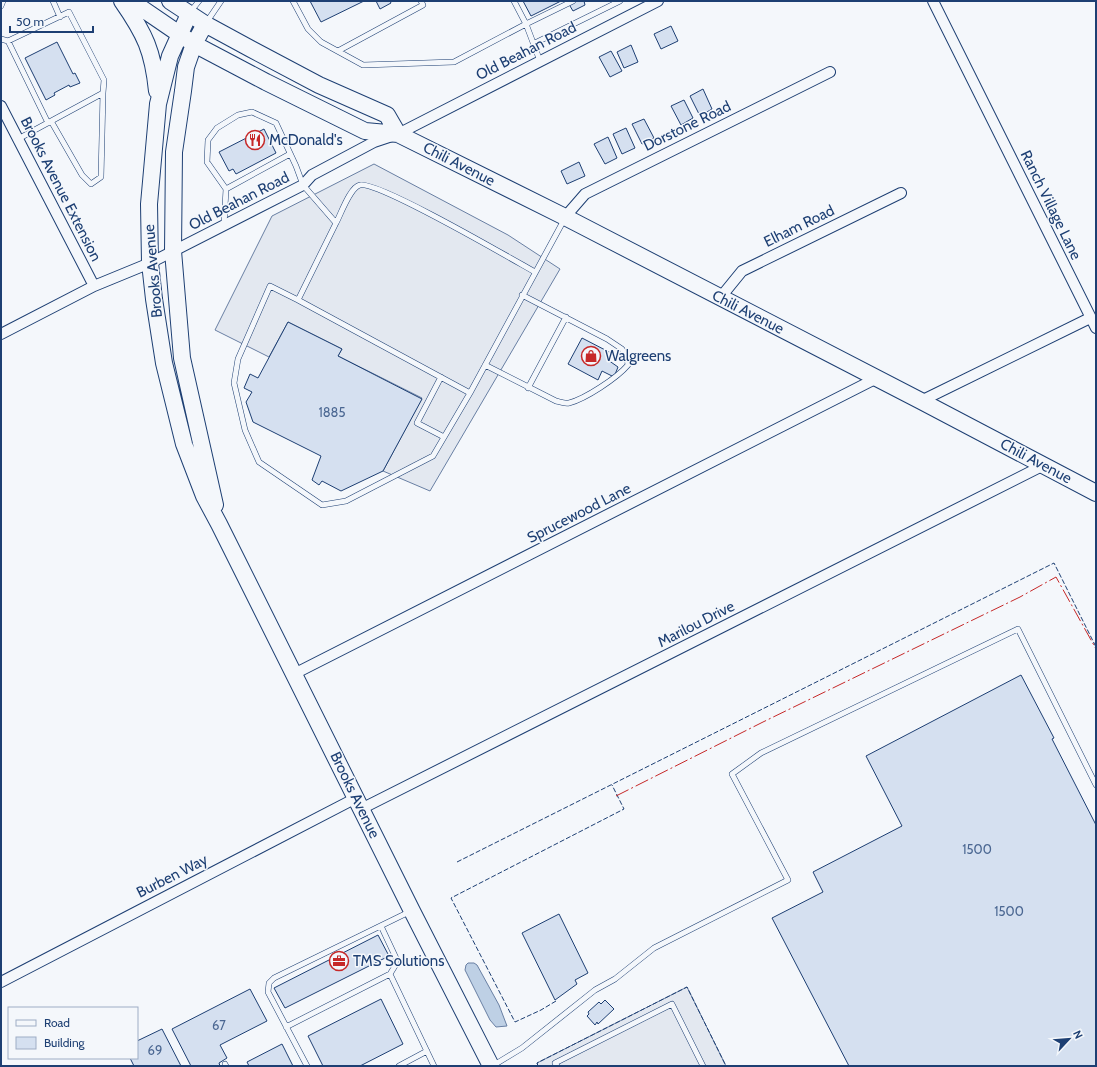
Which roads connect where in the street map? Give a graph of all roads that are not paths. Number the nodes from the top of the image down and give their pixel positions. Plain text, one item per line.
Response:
1 (3, 1) edge
2 (53, 1) edge
3 (122, 1) edge
4 (131, 1) edge
5 (170, 1) edge
6 (221, 1) edge
7 (293, 1) edge
8 (421, 1) edge
9 (514, 1) edge
10 (573, 1) edge
11 (620, 1) edge
12 (658, 1) edge
13 (933, 1) edge
14 (1, 6) edge
15 (194, 7) edge
16 (60, 17) junction
17 (205, 24) junction
18 (526, 24) junction
19 (179, 35) junction
20 (1, 39) edge
21 (8, 41) junction
22 (535, 43) junction
23 (194, 44) junction
24 (338, 51) junction
25 (540, 61) junction
26 (830, 72) dead end
27 (103, 93) junction
28 (158, 104) junction
29 (1, 106) edge
30 (50, 122) junction
31 (398, 134) junction
32 (18, 139) junction
33 (290, 154) junction
34 (303, 185) junction
35 (226, 189) junction
36 (901, 193) dead end
37 (565, 218) junction
38 (336, 223) junction
39 (224, 225) junction
40 (172, 251) junction
41 (150, 264) junction
42 (535, 272) junction
43 (94, 286) junction
44 (522, 295) junction
45 (720, 298) junction
46 (298, 300) junction
47 (566, 318) junction
48 (1090, 318) junction
49 (1096, 328) edge
50 (1, 334) edge
51 (485, 365) junction
52 (441, 377) junction
53 (877, 378) junction
54 (528, 388) junction
55 (470, 393) junction
56 (921, 401) junction
57 (444, 437) junction
58 (1044, 465) junction
59 (1096, 493) edge
60 (220, 524) junction
61 (294, 674) junction
62 (1096, 785) edge
63 (359, 804) junction
64 (412, 911) junction
65 (381, 926) junction
66 (390, 974) junction
67 (1, 982) edge
68 (286, 1027) junction
69 (427, 1051) junction
70 (307, 1066) edge
71 (398, 1066) edge
72 (434, 1066) edge
73 (492, 1066) edge
74 (557, 1066) edge
75 (703, 1066) edge

1 - 14 lane
2 - 16 lane
3 - 28 main road
4 - 19 main road, Chili Avenue
5 - 15 main road
6 - 17 lane
7 - 24 lane
8 - 24 lane
9 - 18 lane
10 - 18 lane
11 - 22 lane
12 - 25 street, Old Beahan Road
13 - 48 street, Ranch Village Lane
15 - 17 main road
15 - 19 main road, Brooks Avenue
16 - 21 lane
16 - 27 lane
17 - 23 main road, Brooks Avenue
17 - 31 main road
18 - 22 lane
18 - 24 lane
19 - 23 main road, Chili Avenue
19 - 28 main road, Brooks Avenue
20 - 21 lane
21 - 30 lane
22 - 25 lane
23 - 31 main road, Chili Avenue
23 - 40 main road, Brooks Avenue
25 - 31 street, Old Beahan Road
26 - 37 street, Dorstone Road
27 - 30 lane
27 - 30 lane
28 - 41 main road, Brooks Avenue
29 - 32 street, Brooks Avenue Extension
30 - 32 lane
31 - 34 street, Old Beahan Road
31 - 37 main road, Chili Avenue
32 - 43 street, Brooks Avenue Extension
33 - 34 lane
33 - 35 lane
33 - 35 lane
34 - 38 lane
34 - 39 street, Old Beahan Road
35 - 39 lane
36 - 45 street, Elham Road
37 - 42 lane
37 - 45 main road, Chili Avenue
38 - 42 lane
38 - 46 lane
39 - 40 street, Old Beahan Road
40 - 41 street, Old Beahan Road
40 - 60 main road, Brooks Avenue
41 - 43 street, Old Beahan Road
41 - 60 main road, Brooks Avenue
42 - 44 lane
43 - 50 street, Old Beahan Road
44 - 47 lane
44 - 51 lane
45 - 53 main road, Chili Avenue
46 - 52 lane
46 - 57 lane
47 - 54 lane
47 - 54 lane
48 - 49 street, Ranch Village Lane
48 - 56 street
51 - 54 lane
51 - 55 lane
52 - 55 lane
52 - 57 lane
53 - 56 main road, Chili Avenue
53 - 61 street, Sprucewood Lane
55 - 57 lane
56 - 58 main road, Chili Avenue
58 - 59 main road, Chili Avenue
58 - 63 street, Marilou Drive
60 - 61 main road, Brooks Avenue
61 - 63 main road, Brooks Avenue
62 - 73 lane
63 - 64 main road, Brooks Avenue
63 - 67 street, Burben Way
64 - 65 lane
64 - 73 main road, Brooks Avenue
65 - 66 lane
65 - 68 lane
66 - 68 lane
66 - 69 lane
68 - 70 lane
69 - 71 lane
69 - 72 lane
74 - 75 lane

